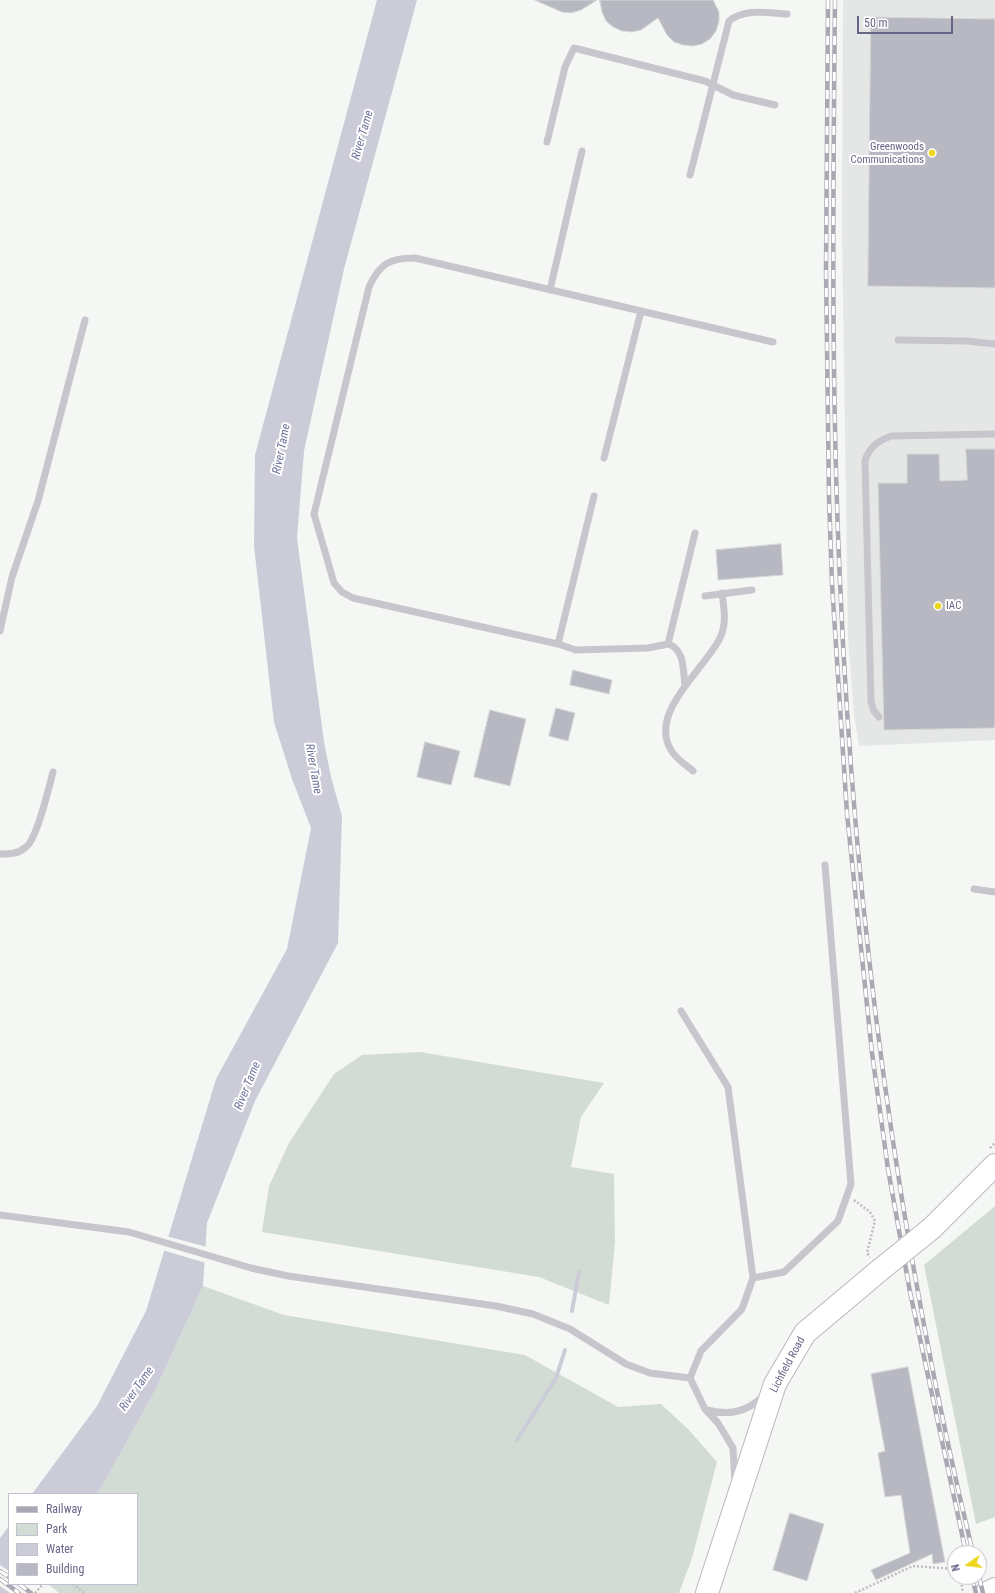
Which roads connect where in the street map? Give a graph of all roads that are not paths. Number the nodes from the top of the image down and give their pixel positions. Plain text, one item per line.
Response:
1 (787, 14) dead end
2 (712, 84) junction
3 (775, 105) dead end
4 (547, 142) dead end
5 (582, 151) dead end
6 (690, 175) dead end
7 (550, 290) junction
8 (641, 311) junction
9 (85, 320) dead end
10 (898, 340) dead end
11 (773, 342) dead end
12 (995, 344) edge
13 (995, 434) edge
14 (604, 458) dead end
15 (594, 496) dead end
16 (695, 534) dead end
17 (752, 590) dead end
18 (722, 593) junction
19 (705, 596) dead end
20 (0, 631) edge
21 (558, 644) junction
22 (668, 644) junction
23 (685, 686) junction
24 (879, 717) dead end
25 (693, 771) dead end
26 (53, 772) dead end
27 (0, 854) edge
28 (825, 865) dead end
29 (974, 889) dead end
30 (995, 892) edge
31 (681, 1011) dead end
32 (995, 1165) edge
33 (0, 1215) edge
34 (753, 1278) junction
35 (690, 1378) junction
36 (775, 1384) junction
37 (705, 1409) junction
38 (736, 1505) junction
39 (995, 1589) edge
40 (707, 1593) edge
41 (987, 1593) edge

1 - 2 lane
2 - 3 lane
2 - 4 lane
2 - 6 lane
5 - 7 lane
7 - 8 lane
7 - 21 lane
8 - 11 lane
8 - 14 lane
9 - 20 lane
10 - 12 lane
13 - 24 lane
15 - 21 lane
16 - 22 lane
17 - 18 lane
18 - 19 lane
18 - 23 lane
21 - 22 lane
22 - 23 lane
23 - 25 lane
26 - 27 lane
28 - 34 lane
29 - 30 lane
31 - 34 lane
32 - 36 highway, Lichfield Road, bridge
33 - 35 lane
34 - 35 lane
35 - 37 lane
36 - 37 lane
36 - 38 highway, Lichfield Road
37 - 38 lane
38 - 40 highway, Lichfield Road
39 - 41 highway

